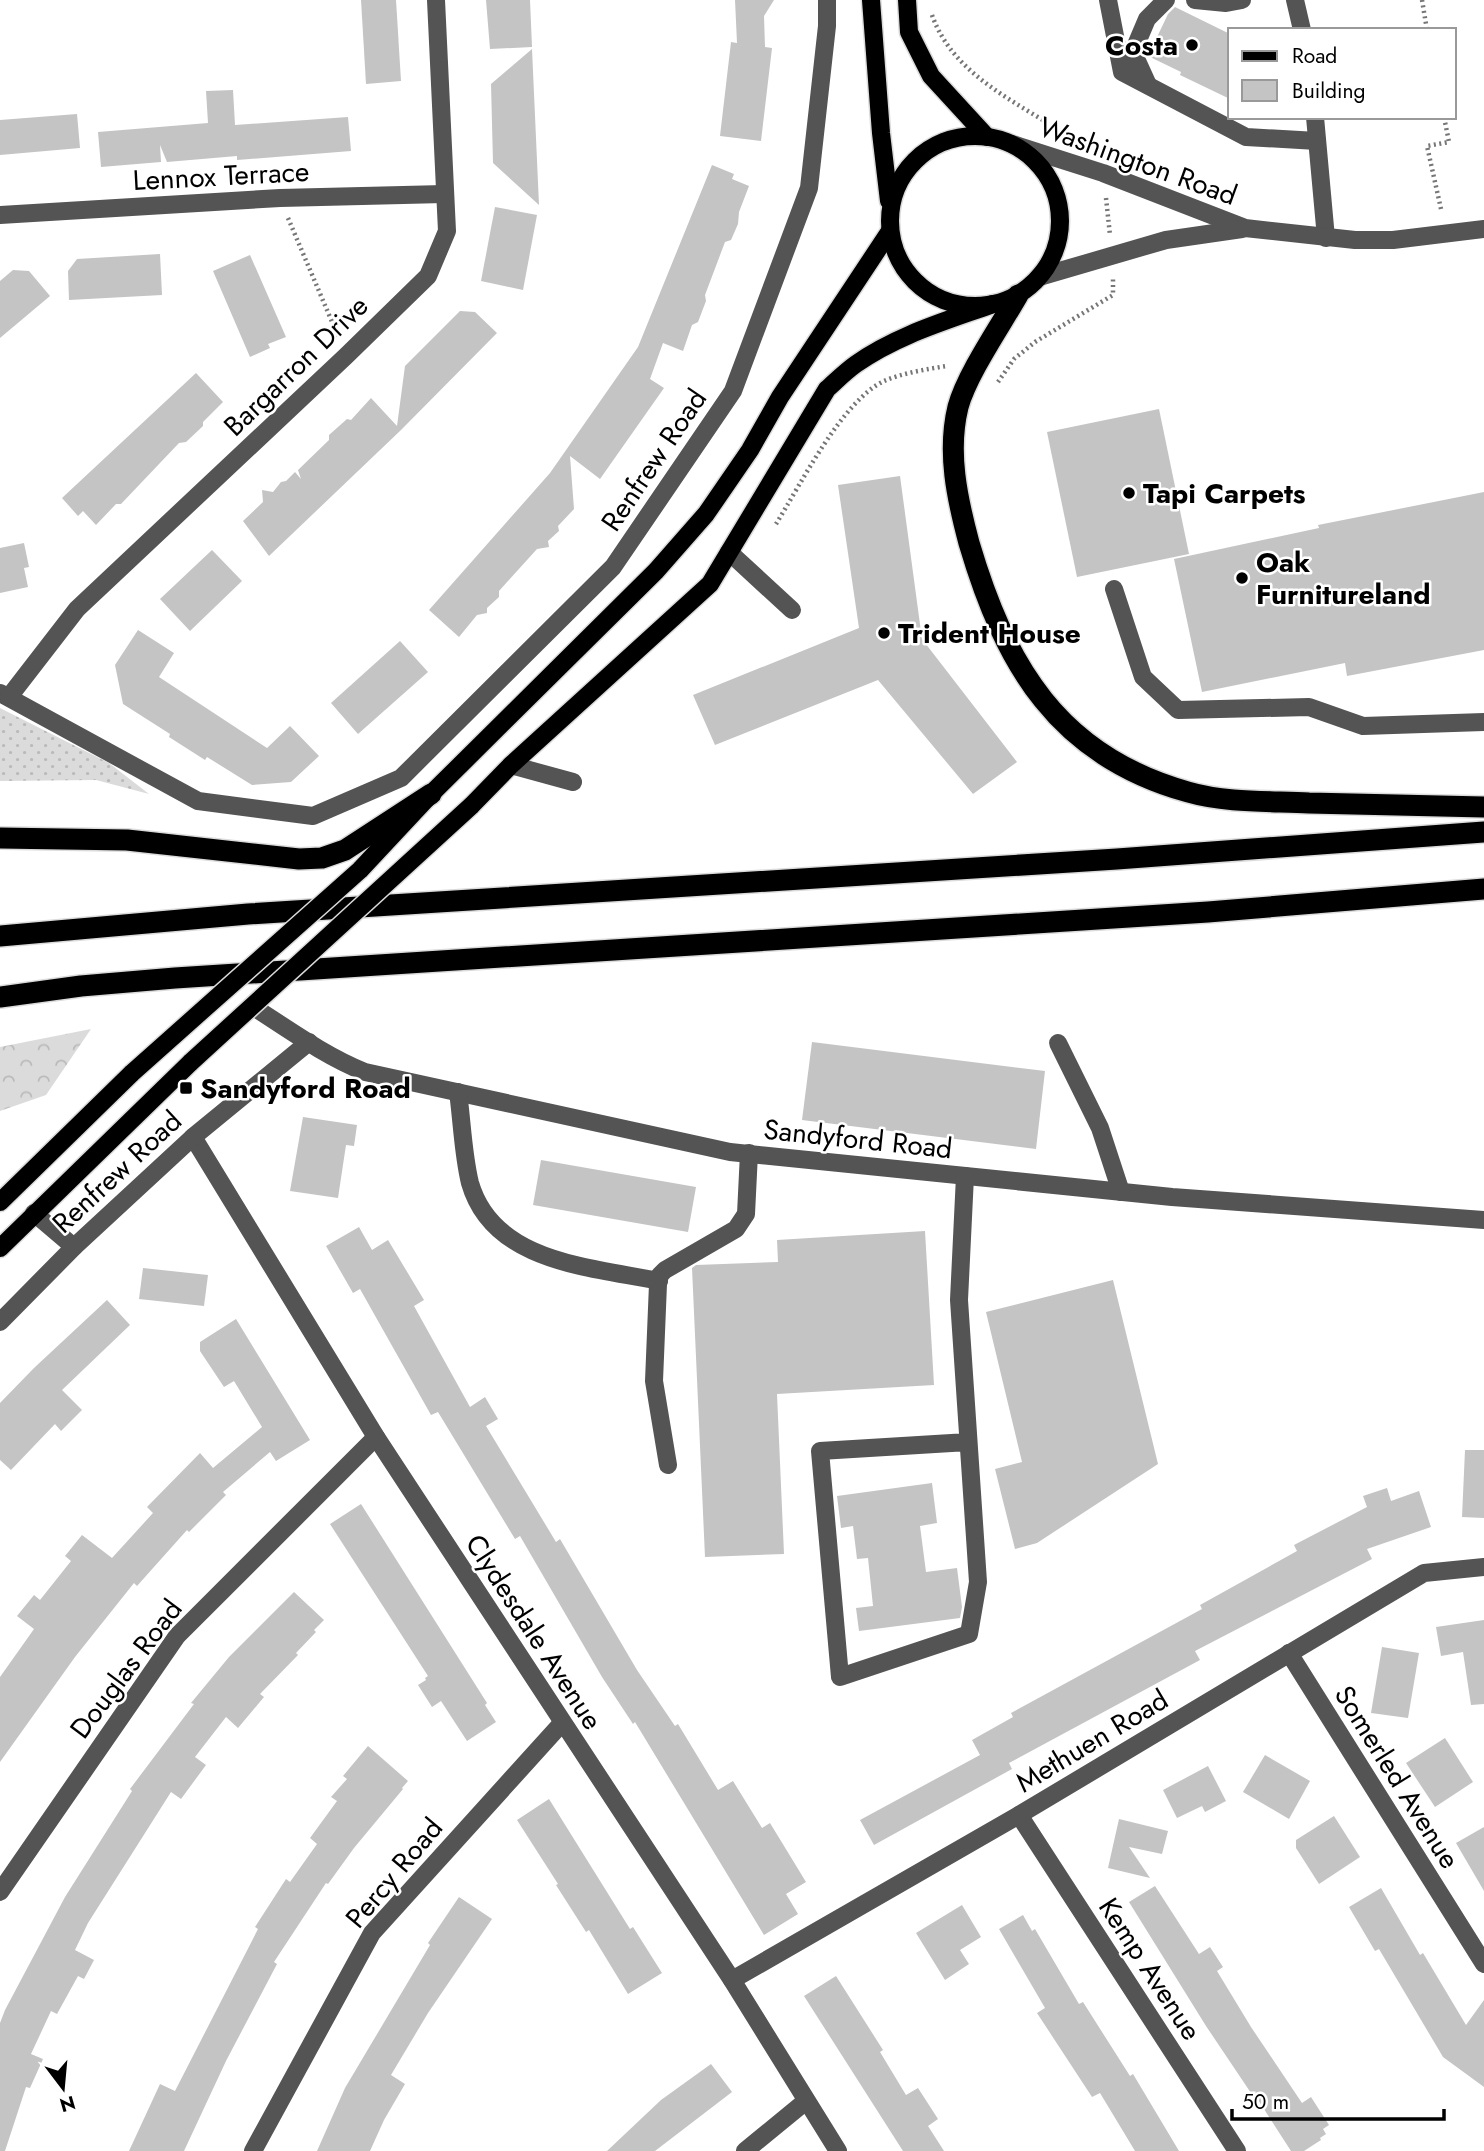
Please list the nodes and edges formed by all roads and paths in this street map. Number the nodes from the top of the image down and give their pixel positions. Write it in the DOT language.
graph roads {
  1 [pos="436,0"];
  2 [pos="827,0"];
  3 [pos="871,0"];
  4 [pos="907,0"];
  5 [pos="1108,0"];
  6 [pos="1166,0"];
  7 [pos="1195,0"];
  8 [pos="1242,0"];
  9 [pos="1296,0"];
  10 [pos="1422,0"];
  11 [pos="931,12"];
  12 [pos="1301,28"];
  13 [pos="1427,28"];
  14 [pos="1148,85"];
  15 [pos="1315,119"];
  16 [pos="1444,119"];
  17 [pos="987,137"];
  18 [pos="1317,141"];
  19 [pos="1081,142"];
  20 [pos="1012,144"];
  21 [pos="444,194"];
  22 [pos="280,198"];
  23 [pos="890,208"];
  24 [pos="1441,209"];
  25 [pos="0,215"];
  26 [pos="1245,228"];
  27 [pos="1484,229"];
  28 [pos="890,231"];
  29 [pos="1326,238"];
  30 [pos="1039,277"];
  31 [pos="1018,295"];
  32 [pos="993,304"];
  33 [pos="346,356"];
  34 [pos="729,552"];
  35 [pos="1114,589"];
  36 [pos="792,610"];
  37 [pos="5,695"];
  38 [pos="1484,722"];
  39 [pos="511,765"];
  40 [pos="573,782"];
  41 [pos="431,793"];
  42 [pos="1484,807"];
  43 [pos="1484,832"];
  44 [pos="0,838"];
  45 [pos="1484,889"];
  46 [pos="0,936"];
  47 [pos="81,986"];
  48 [pos="0,997"];
  49 [pos="0,1004"];
  50 [pos="252,1006"];
  51 [pos="309,1042"];
  52 [pos="1058,1043"];
  53 [pos="458,1092"];
  54 [pos="192,1137"];
  55 [pos="750,1153"];
  56 [pos="965,1176"];
  57 [pos="1121,1192"];
  58 [pos="0,1202"];
  59 [pos="34,1213"];
  60 [pos="1484,1220"];
  61 [pos="74,1247"];
  62 [pos="0,1248"];
  63 [pos="659,1281"];
  64 [pos="0,1322"];
  65 [pos="376,1437"];
  66 [pos="968,1442"];
  67 [pos="668,1465"];
  68 [pos="1484,1567"];
  69 [pos="1289,1653"];
  70 [pos="562,1723"];
  71 [pos="1019,1815"];
  72 [pos="0,1892"];
  73 [pos="1484,1964"];
  74 [pos="732,1980"];
  75 [pos="806,2101"];
  76 [pos="254,2151"];
  77 [pos="745,2151"];
  78 [pos="838,2151"];
  79 [pos="1237,2151"];
  1 -- 21 [label="street, Bargarron Drive"];
  2 -- 37 [label="street, Renfrew Road"];
  3 -- 23 [label="main road"];
  4 -- 17 [label="main road"];
  5 -- 14 [label="street"];
  6 -- 14 [label="street"];
  7 -- 8 [label="street"];
  9 -- 12 [label="street"];
  10 -- 13 [label="path"];
  11 -- 19 [label="path"];
  14 -- 18 [label="street"];
  15 -- 18 [label="street"];
  16 -- 24 [label="path"];
  17 -- 20 [label="main road"];
  17 -- 23 [label="main road"];
  18 -- 29 [label="street"];
  20 -- 26 [label="street, Washington Road"];
  20 -- 30 [label="main road"];
  21 -- 22 [label="street, Lennox Terrace"];
  21 -- 33 [label="street, Bargarron Drive"];
  22 -- 25 [label="street, Lennox Terrace"];
  22 -- 33 [label="path"];
  23 -- 28 [label="main road"];
  26 -- 29 [label="street, Washington Road"];
  26 -- 30 [label="street, Washington Road"];
  27 -- 29 [label="street, Washington Road"];
  28 -- 32 [label="main road"];
  28 -- 41 [label="main road"];
  30 -- 31 [label="main road"];
  31 -- 32 [label="main road"];
  31 -- 42 [label="highway"];
  32 -- 34 [label="main road"];
  33 -- 37 [label="street, Bargarron Drive"];
  34 -- 36 [label="street"];
  34 -- 39 [label="main road"];
  35 -- 38 [label="street"];
  39 -- 40 [label="street"];
  39 -- 50 [label="main road, bridge"];
  41 -- 44 [label="highway"];
  41 -- 58 [label="main road, bridge"];
  43 -- 46 [label="highway"];
  45 -- 47 [label="highway"];
  47 -- 48 [label="highway"];
  47 -- 49 [label="highway"];
  50 -- 51 [label="street, Sandyford Road"];
  50 -- 59 [label="main road, bridge"];
  51 -- 53 [label="street, Sandyford Road"];
  51 -- 54 [label="street, Renfrew Road"];
  52 -- 57 [label="street"];
  53 -- 55 [label="street, Sandyford Road"];
  53 -- 63 [label="street"];
  54 -- 61 [label="street, Renfrew Road"];
  54 -- 65 [label="street, Clydesdale Avenue"];
  55 -- 56 [label="street, Sandyford Road"];
  55 -- 63 [label="street"];
  56 -- 57 [label="street, Sandyford Road"];
  56 -- 66 [label="street"];
  57 -- 60 [label="street, Sandyford Road"];
  59 -- 61 [label="street"];
  59 -- 62 [label="main road"];
  61 -- 64 [label="street, Renfrew Road"];
  63 -- 67 [label="street"];
  65 -- 70 [label="street, Clydesdale Avenue"];
  65 -- 72 [label="street, Douglas Road"];
  66 -- 66 [label="street"];
  68 -- 69 [label="street, Methuen Road"];
  69 -- 71 [label="street, Methuen Road"];
  69 -- 73 [label="street, Somerled Avenue"];
  70 -- 74 [label="street, Clydesdale Avenue"];
  70 -- 76 [label="street, Percy Road"];
  71 -- 74 [label="street, Methuen Road"];
  71 -- 79 [label="street, Kemp Avenue"];
  74 -- 75 [label="street, Clydesdale Avenue"];
  75 -- 77 [label="street"];
  75 -- 78 [label="street, Clydesdale Avenue"];
}
